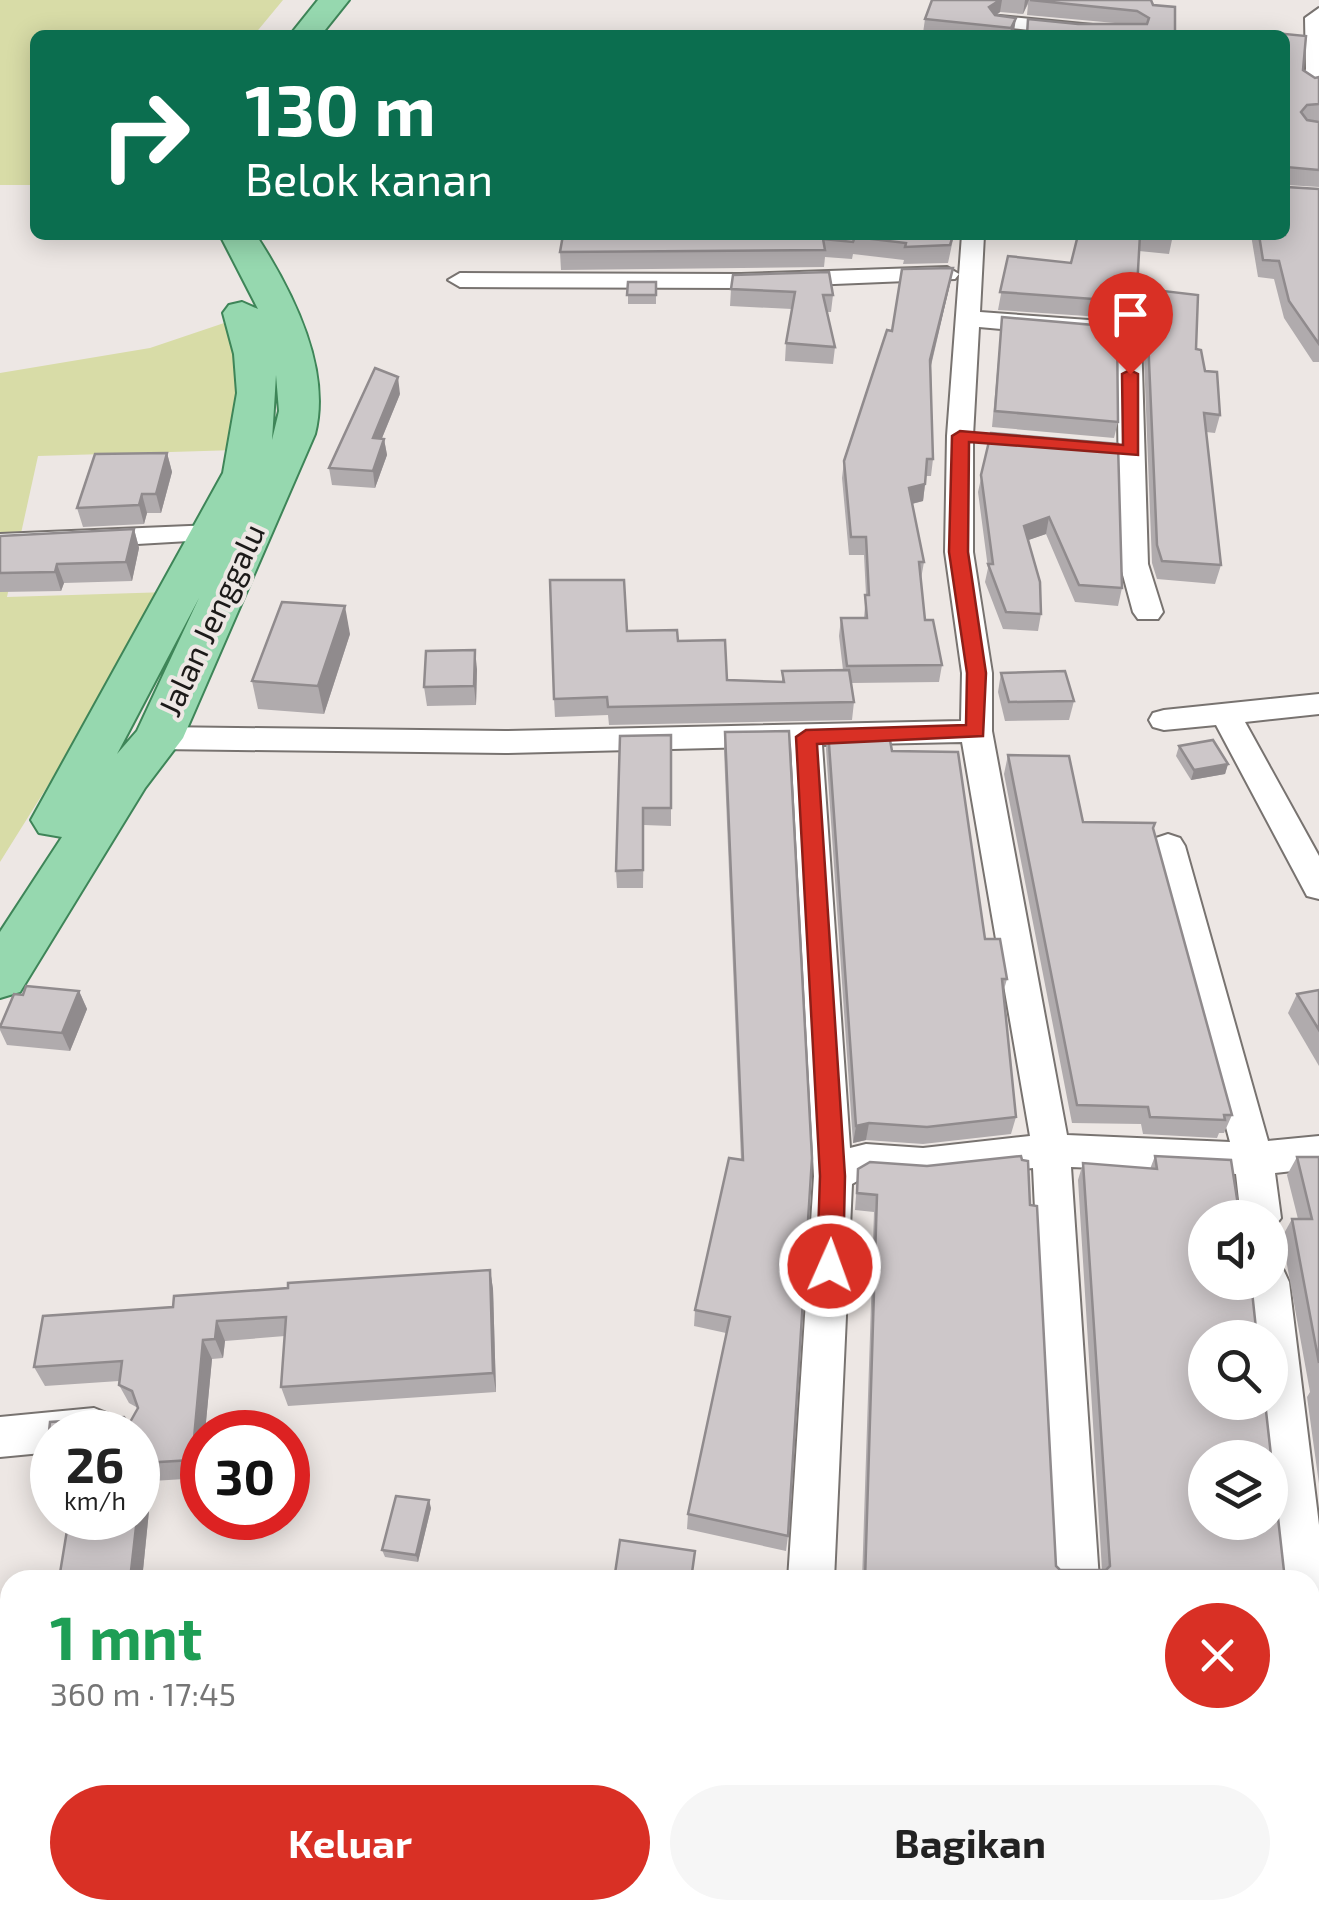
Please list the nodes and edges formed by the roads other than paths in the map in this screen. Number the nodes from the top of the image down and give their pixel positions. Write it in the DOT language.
graph roads {
  1 [pos="302,0"];
  2 [pos="334,0"];
  3 [pos="1008,0"];
  4 [pos="1319,14"];
  5 [pos="998,28"];
  6 [pos="280,30"];
  7 [pos="309,30"];
  8 [pos="1037,30"];
  9 [pos="1316,74"];
  10 [pos="214,240"];
  11 [pos="241,240"];
  12 [pos="972,240"];
  13 [pos="968,273"];
  14 [pos="460,280"];
  15 [pos="970,319"];
  16 [pos="213,533"];
  17 [pos="0,543"];
  18 [pos="1148,612"];
  19 [pos="1319,704"];
  20 [pos="1224,711"];
  21 [pos="977,719"];
  22 [pos="1164,720"];
  23 [pos="806,737"];
  24 [pos="158,738"];
  25 [pos="1168,846"];
  26 [pos="1319,887"];
  27 [pos="18,908"];
  28 [pos="0,977"];
  29 [pos="1051,1150"];
  30 [pos="1319,1152"];
  31 [pos="1254,1159"];
  32 [pos="833,1176"];
  33 [pos="1259,1200"];
  34 [pos="1270,1300"];
  35 [pos="30,1434"];
  36 [pos="0,1437"];
  37 [pos="811,1570"];
  38 [pos="1075,1570"];
  39 [pos="1302,1570"];
  1 -- 6 [label="main road"];
  2 -- 7 [label="main road"];
  3 -- 5 [label="street"];
  4 -- 9 [label="street"];
  5 -- 8 [label="street"];
  10 -- 16 [label="main road, Jalan Jenggalu"];
  11 -- 24 [label="main road, Jalan Jenggalu"];
  12 -- 13 [label="street"];
  13 -- 14 [label="street"];
  13 -- 15 [label="street"];
  15 -- 18 [label="street"];
  15 -- 21 [label="street"];
  16 -- 17 [label="street"];
  16 -- 27 [label="main road, Jalan Jenggalu"];
  19 -- 20 [label="street"];
  20 -- 22 [label="street"];
  20 -- 26 [label="street"];
  21 -- 23 [label="street"];
  21 -- 29 [label="street"];
  23 -- 24 [label="street"];
  23 -- 32 [label="street"];
  24 -- 27 [label="main road, Jalan Jenggalu"];
  25 -- 31 [label="street"];
  27 -- 28 [label="main road, Jalan Jenggalu"];
  29 -- 31 [label="street"];
  29 -- 32 [label="street"];
  29 -- 38 [label="street"];
  30 -- 31 [label="street"];
  31 -- 33 [label="street"];
  32 -- 37 [label="street"];
  34 -- 39 [label="street"];
  35 -- 36 [label="street"];
}
